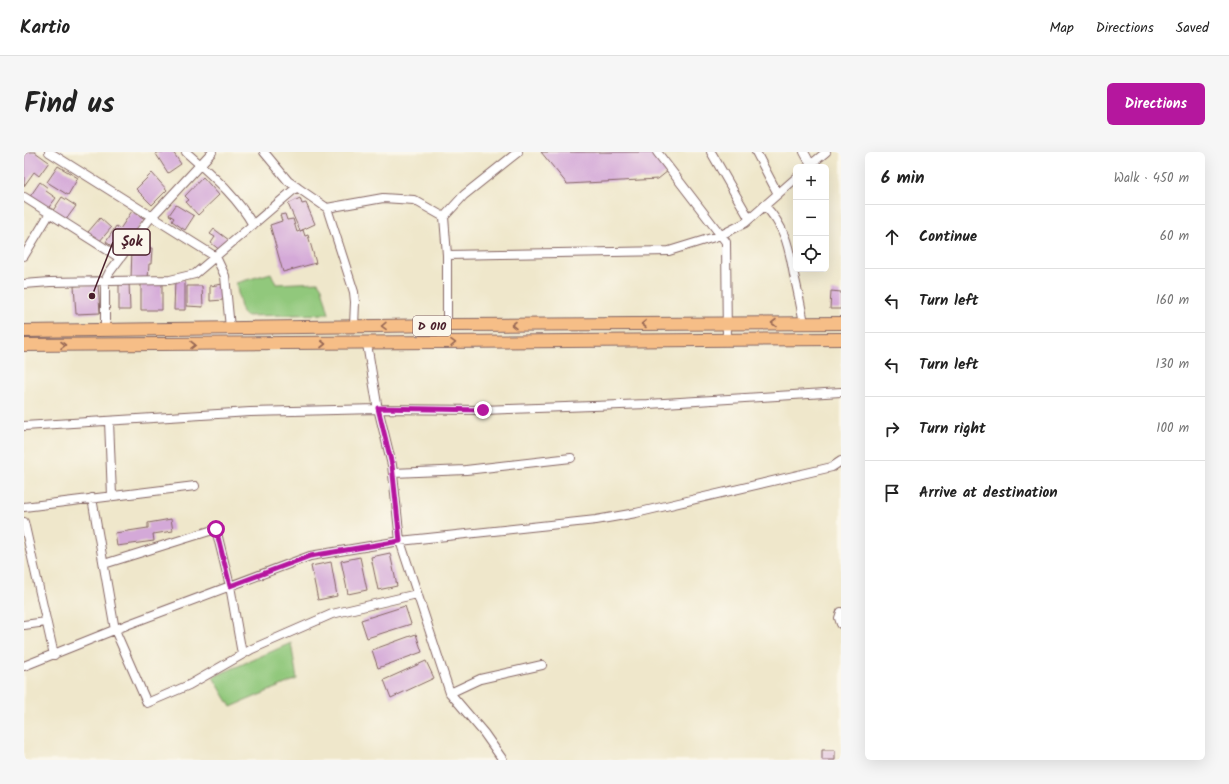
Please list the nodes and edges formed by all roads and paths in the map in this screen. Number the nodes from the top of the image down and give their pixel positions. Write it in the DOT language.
graph roads {
  1 [pos="50,152"];
  2 [pos="186,152"];
  3 [pos="212,152"];
  4 [pos="264,152"];
  5 [pos="518,152"];
  6 [pos="657,152"];
  7 [pos="711,152"];
  8 [pos="756,152"];
  9 [pos="804,152"];
  10 [pos="826,152"];
  11 [pos="809,164"];
  12 [pos="812,164"];
  13 [pos="200,165"];
  14 [pos="793,181"];
  15 [pos="297,187"];
  16 [pos="778,194"];
  17 [pos="24,197"];
  18 [pos="764,205"];
  19 [pos="327,208"];
  20 [pos="50,213"];
  21 [pos="152,217"];
  22 [pos="444,217"];
  23 [pos="749,218"];
  24 [pos="253,225"];
  25 [pos="721,235"];
  26 [pos="447,255"];
  27 [pos="24,256"];
  28 [pos="120,258"];
  29 [pos="216,258"];
  30 [pos="105,281"];
  31 [pos="24,284"];
  32 [pos="804,323"];
  33 [pos="841,323"];
  34 [pos="727,324"];
  35 [pos="447,325"];
  36 [pos="354,326"];
  37 [pos="230,328"];
  38 [pos="105,330"];
  39 [pos="24,331"];
  40 [pos="841,339"];
  41 [pos="727,340"];
  42 [pos="367,344"];
  43 [pos="24,345"];
  44 [pos="841,392"];
  45 [pos="378,408"];
  46 [pos="109,420"];
  47 [pos="24,426"];
  48 [pos="571,458"];
  49 [pos="841,461"];
  50 [pos="393,473"];
  51 [pos="195,486"];
  52 [pos="112,496"];
  53 [pos="92,498"];
  54 [pos="24,507"];
  55 [pos="24,522"];
  56 [pos="400,541"];
  57 [pos="28,556"];
  58 [pos="104,564"];
  59 [pos="230,586"];
  60 [pos="417,594"];
  61 [pos="841,612"];
  62 [pos="46,622"];
  63 [pos="841,624"];
  64 [pos="24,625"];
  65 [pos="115,630"];
  66 [pos="242,654"];
  67 [pos="54,655"];
  68 [pos="542,664"];
  69 [pos="24,666"];
  70 [pos="450,693"];
  71 [pos="503,760"];
  1 -- 21 [label="street"];
  2 -- 13 [label="street"];
  3 -- 13 [label="street"];
  4 -- 15 [label="street"];
  5 -- 22 [label="street"];
  6 -- 25 [label="street"];
  7 -- 23 [label="street"];
  8 -- 16 [label="street"];
  9 -- 11 [label="street"];
  10 -- 12 [label="street"];
  13 -- 21 [label="street"];
  13 -- 24 [label="street"];
  14 -- 16 [label="street"];
  15 -- 19 [label="street"];
  15 -- 24 [label="street"];
  16 -- 18 [label="street"];
  17 -- 20 [label="street"];
  18 -- 23 [label="street"];
  18 -- 32 [label="street"];
  19 -- 22 [label="street"];
  19 -- 36 [label="street"];
  20 -- 27 [label="street"];
  20 -- 28 [label="street"];
  21 -- 28 [label="street"];
  21 -- 29 [label="street"];
  22 -- 26 [label="street"];
  23 -- 25 [label="street"];
  24 -- 29 [label="street"];
  25 -- 26 [label="street"];
  25 -- 34 [label="street"];
  26 -- 35 [label="street"];
  28 -- 30 [label="street"];
  29 -- 30 [label="street"];
  29 -- 37 [label="street"];
  30 -- 31 [label="street"];
  30 -- 38 [label="street"];
  32 -- 33 [label="highway, D 010"];
  32 -- 34 [label="highway, D 010, one-way"];
  34 -- 35 [label="highway, D 010, one-way"];
  34 -- 41 [label="street"];
  35 -- 36 [label="highway, D 010, one-way"];
  36 -- 37 [label="highway, D 010"];
  37 -- 38 [label="highway, D 010"];
  38 -- 39 [label="highway, D 010"];
  40 -- 41 [label="highway, D 010"];
  42 -- 41 [label="highway, D 010, one-way"];
  43 -- 42 [label="highway, D 010, one-way"];
  42 -- 45 [label="street"];
  44 -- 45 [label="street"];
  45 -- 46 [label="street"];
  45 -- 50 [label="street"];
  46 -- 47 [label="street"];
  46 -- 52 [label="street"];
  48 -- 50 [label="street"];
  49 -- 56 [label="street"];
  50 -- 56 [label="street"];
  51 -- 52 [label="street"];
  52 -- 53 [label="street"];
  53 -- 54 [label="street"];
  53 -- 58 [label="street"];
  55 -- 57 [label="street"];
  56 -- 59 [label="street"];
  56 -- 60 [label="street"];
  57 -- 62 [label="street"];
  58 -- 59 [label="street"];
  58 -- 65 [label="street"];
  59 -- 65 [label="street"];
  59 -- 66 [label="street"];
  60 -- 66 [label="street"];
  60 -- 70 [label="street"];
  61 -- 63 [label="street"];
  62 -- 64 [label="street"];
  62 -- 67 [label="street"];
  65 -- 66 [label="street"];
  65 -- 67 [label="street"];
  67 -- 69 [label="street"];
  68 -- 70 [label="street"];
  70 -- 71 [label="street"];
}
